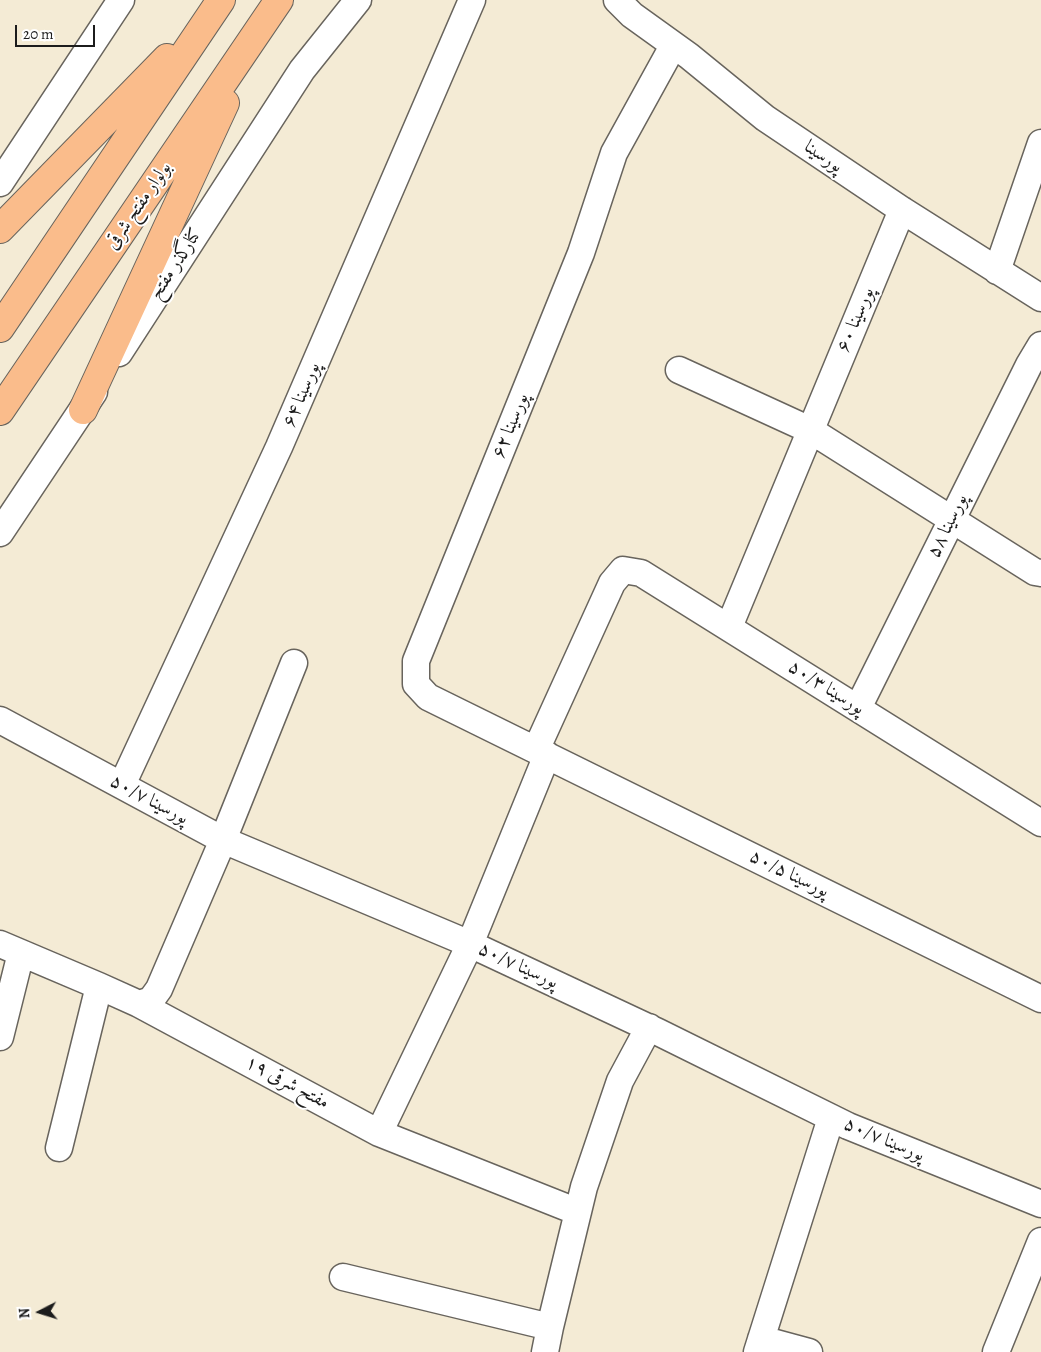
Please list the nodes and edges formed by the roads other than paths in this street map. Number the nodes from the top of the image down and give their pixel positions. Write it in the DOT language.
graph roads {
  1 [pos="121,0"];
  2 [pos="279,0"];
  3 [pos="358,0"];
  4 [pos="472,0"];
  5 [pos="617,0"];
  6 [pos="218,4"];
  7 [pos="260,28"];
  8 [pos="674,46"];
  9 [pos="1041,143"];
  10 [pos="0,184"];
  11 [pos="902,210"];
  12 [pos="0,228"];
  13 [pos="997,271"];
  14 [pos="1041,298"];
  15 [pos="0,328"];
  16 [pos="1037,362"];
  17 [pos="679,370"];
  18 [pos="83,410"];
  19 [pos="0,411"];
  20 [pos="810,430"];
  21 [pos="951,519"];
  22 [pos="0,533"];
  23 [pos="1041,573"];
  24 [pos="729,627"];
  25 [pos="294,663"];
  26 [pos="858,708"];
  27 [pos="0,720"];
  28 [pos="542,752"];
  29 [pos="122,786"];
  30 [pos="1041,823"];
  31 [pos="223,840"];
  32 [pos="470,944"];
  33 [pos="11,949"];
  34 [pos="99,986"];
  35 [pos="1041,999"];
  36 [pos="139,1004"];
  37 [pos="649,1028"];
  38 [pos="0,1037"];
  39 [pos="830,1118"];
  40 [pos="379,1133"];
  41 [pos="59,1148"];
  42 [pos="1041,1204"];
  43 [pos="578,1212"];
  44 [pos="1041,1241"];
  45 [pos="343,1277"];
  46 [pos="550,1327"];
  47 [pos="759,1346"];
  48 [pos="545,1352"];
  49 [pos="809,1352"];
  50 [pos="996,1352"];
  1 -- 10 [label="street"];
  2 -- 7 [label="main road, بولوار مفتح شرقی"];
  3 -- 18 [label="street, کنارگذر مفتح"];
  4 -- 29 [label="street, پورسینا ۶۴"];
  5 -- 8 [label="street, پورسینا"];
  6 -- 12 [label="main road"];
  6 -- 15 [label="main road"];
  7 -- 18 [label="main road"];
  7 -- 19 [label="main road, بولوار مفتح شرقی"];
  8 -- 11 [label="street, پورسینا"];
  8 -- 28 [label="street, پورسینا ۶۲"];
  9 -- 13 [label="street"];
  11 -- 13 [label="street, پورسینا"];
  11 -- 20 [label="street, پورسینا ۶۰"];
  13 -- 14 [label="street, پورسینا"];
  16 -- 21 [label="street, پورسینا ۵۸"];
  17 -- 20 [label="street"];
  18 -- 22 [label="street, کنارگذر مفتح"];
  20 -- 21 [label="street"];
  20 -- 24 [label="street, پورسینا ۶۰"];
  21 -- 23 [label="street"];
  21 -- 26 [label="street, پورسینا ۵۸"];
  24 -- 26 [label="street, پورسینا ۵۰/۳"];
  24 -- 28 [label="street, پورسینا ۵۰/۳"];
  25 -- 31 [label="street"];
  26 -- 30 [label="street, پورسینا ۵۰/۳"];
  27 -- 29 [label="street, پورسینا ۵۰/۷"];
  28 -- 32 [label="street"];
  28 -- 35 [label="street, پورسینا ۵۰/۵"];
  29 -- 31 [label="street, پورسینا ۵۰/۷"];
  31 -- 32 [label="street, پورسینا ۵۰/۷"];
  31 -- 36 [label="street"];
  32 -- 37 [label="street, پورسینا ۵۰/۷"];
  32 -- 40 [label="street"];
  33 -- 34 [label="street, مفتح شرقی ۱۹"];
  33 -- 38 [label="street"];
  34 -- 36 [label="street, مفتح شرقی ۱۹"];
  34 -- 41 [label="street"];
  36 -- 40 [label="street, مفتح شرقی ۱۹"];
  37 -- 39 [label="street, پورسینا ۵۰/۷"];
  37 -- 43 [label="street"];
  39 -- 42 [label="street, پورسینا ۵۰/۷"];
  39 -- 47 [label="street"];
  40 -- 43 [label="street, مفتح شرقی ۱۹"];
  43 -- 46 [label="street"];
  44 -- 50 [label="street"];
  45 -- 46 [label="street"];
  46 -- 48 [label="street"];
  47 -- 49 [label="street"];
}
